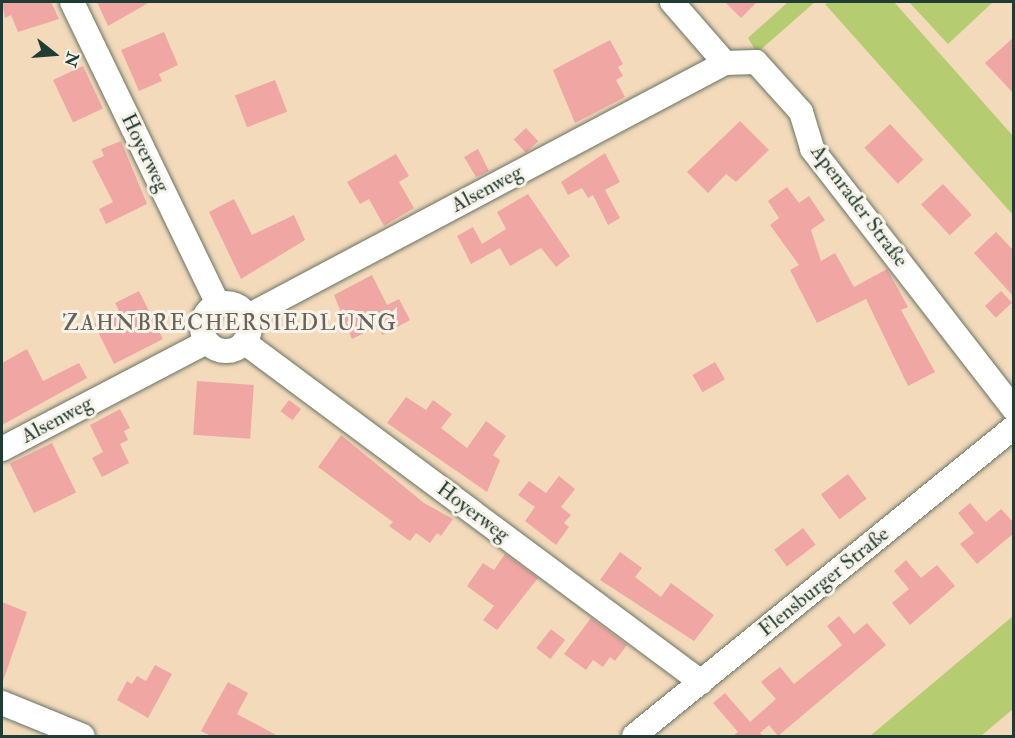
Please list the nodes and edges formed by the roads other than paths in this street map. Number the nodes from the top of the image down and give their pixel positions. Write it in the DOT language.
graph roads {
  1 [pos="72,2"];
  2 [pos="672,2"];
  3 [pos="725,63"];
  4 [pos="218,304"];
  5 [pos="248,316"];
  6 [pos="207,342"];
  7 [pos="244,342"];
  8 [pos="1014,409"];
  9 [pos="1014,427"];
  10 [pos="2,449"];
  11 [pos="701,682"];
  12 [pos="2,702"];
  13 [pos="83,736"];
  14 [pos="634,736"];
  1 -- 4 [label="street, Hoyerweg"];
  2 -- 3 [label="street"];
  3 -- 5 [label="street, Alsenweg"];
  3 -- 8 [label="street, Apenrader Straße"];
  4 -- 5 [label="street"];
  4 -- 6 [label="street"];
  5 -- 7 [label="street"];
  6 -- 7 [label="street"];
  6 -- 10 [label="street, Alsenweg"];
  7 -- 11 [label="street, Hoyerweg"];
  9 -- 11 [label="street, Flensburger Straße"];
  11 -- 14 [label="street, Flensburger Straße"];
  12 -- 13 [label="street"];
}
